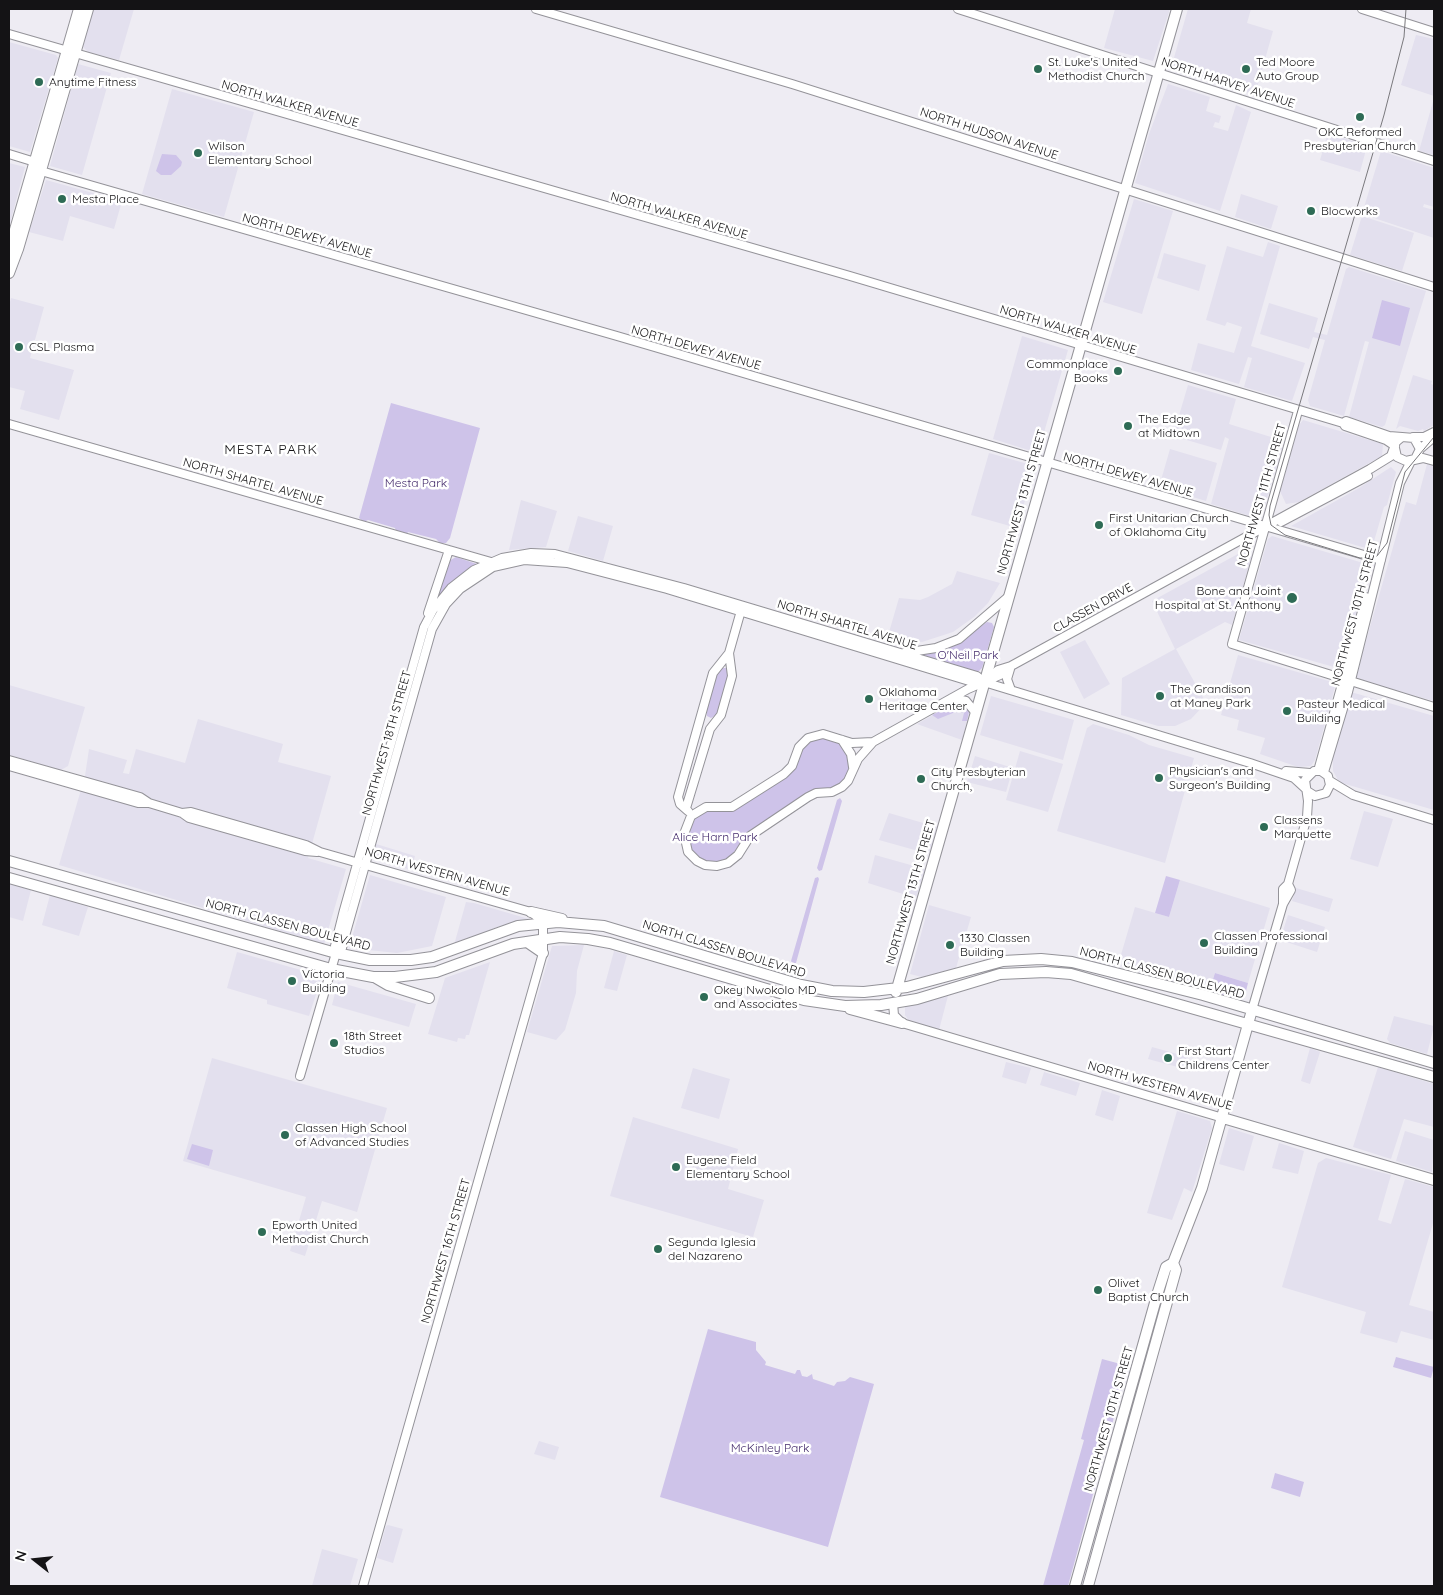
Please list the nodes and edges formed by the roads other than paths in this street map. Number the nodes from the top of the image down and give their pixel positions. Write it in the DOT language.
graph roads {
  1 [pos="78,9"];
  2 [pos="88,9"];
  3 [pos="536,9"];
  4 [pos="958,9"];
  5 [pos="1177,9"];
  6 [pos="1362,9"];
  7 [pos="1434,32"];
  8 [pos="9,34"];
  9 [pos="70,52"];
  10 [pos="1159,73"];
  11 [pos="9,154"];
  12 [pos="1434,160"];
  13 [pos="35,162"];
  14 [pos="41,171"];
  15 [pos="1125,189"];
  16 [pos="9,264"];
  17 [pos="9,274"];
  18 [pos="1434,287"];
  19 [pos="1080,345"];
  20 [pos="1298,411"];
  21 [pos="1343,423"];
  22 [pos="9,424"];
  23 [pos="1434,432"];
  24 [pos="1407,436"];
  25 [pos="1434,436"];
  26 [pos="1395,447"];
  27 [pos="1420,450"];
  28 [pos="1434,456"];
  29 [pos="1400,459"];
  30 [pos="1412,460"];
  31 [pos="1434,461"];
  32 [pos="1047,462"];
  33 [pos="1265,526"];
  34 [pos="449,550"];
  35 [pos="1379,559"];
  36 [pos="490,562"];
  37 [pos="500,565"];
  38 [pos="1008,597"];
  39 [pos="741,608"];
  40 [pos="424,627"];
  41 [pos="729,653"];
  42 [pos="993,653"];
  43 [pos="903,654"];
  44 [pos="893,658"];
  45 [pos="1011,666"];
  46 [pos="952,676"];
  47 [pos="1347,680"];
  48 [pos="982,683"];
  49 [pos="1011,690"];
  50 [pos="954,697"];
  51 [pos="1434,707"];
  52 [pos="976,713"];
  53 [pos="700,719"];
  54 [pos="714,723"];
  55 [pos="842,740"];
  56 [pos="873,742"];
  57 [pos="9,760"];
  58 [pos="1250,763"];
  59 [pos="9,766"];
  60 [pos="852,770"];
  61 [pos="1321,771"];
  62 [pos="1310,773"];
  63 [pos="1330,781"];
  64 [pos="1306,790"];
  65 [pos="1323,795"];
  66 [pos="1353,795"];
  67 [pos="150,803"];
  68 [pos="686,808"];
  69 [pos="691,816"];
  70 [pos="1307,817"];
  71 [pos="1434,820"];
  72 [pos="9,861"];
  73 [pos="361,863"];
  74 [pos="9,878"];
  75 [pos="347,900"];
  76 [pos="355,902"];
  77 [pos="531,912"];
  78 [pos="544,922"];
  79 [pos="575,923"];
  80 [pos="544,938"];
  81 [pos="527,942"];
  82 [pos="336,953"];
  83 [pos="543,954"];
  84 [pos="331,969"];
  85 [pos="373,976"];
  86 [pos="767,976"];
  87 [pos="763,988"];
  88 [pos="896,988"];
  89 [pos="429,998"];
  90 [pos="893,1003"];
  91 [pos="845,1006"];
  92 [pos="1252,1010"];
  93 [pos="902,1023"];
  94 [pos="1249,1025"];
  95 [pos="1434,1063"];
  96 [pos="300,1076"];
  97 [pos="1434,1077"];
  98 [pos="1223,1118"];
  99 [pos="1434,1180"];
  100 [pos="1173,1263"];
  101 [pos="363,1586"];
  102 [pos="1075,1586"];
  103 [pos="1088,1586"];
  1 -- 9 [label="main road"];
  2 -- 9 [label="main road"];
  3 -- 15 [label="street, NORTH HUDSON AVENUE"];
  4 -- 10 [label="street, NORTH HARVEY AVENUE"];
  5 -- 10 [label="main road, NORTHWEST 13TH STREET"];
  6 -- 7 [label="street"];
  8 -- 9 [label="street, NORTH WALKER AVENUE"];
  9 -- 13 [label="main road"];
  9 -- 14 [label="main road"];
  9 -- 19 [label="street, NORTH WALKER AVENUE"];
  10 -- 12 [label="street, NORTH HARVEY AVENUE"];
  10 -- 15 [label="main road, NORTHWEST 13TH STREET"];
  11 -- 13 [label="street"];
  13 -- 14 [label="street"];
  13 -- 16 [label="main road"];
  14 -- 17 [label="main road"];
  14 -- 32 [label="street, NORTH DEWEY AVENUE"];
  15 -- 18 [label="street, NORTH HUDSON AVENUE"];
  15 -- 19 [label="main road, NORTHWEST 13TH STREET"];
  19 -- 20 [label="street, NORTH WALKER AVENUE"];
  19 -- 32 [label="main road, NORTHWEST 13TH STREET"];
  20 -- 21 [label="street, NORTH WALKER AVENUE"];
  20 -- 33 [label="street, NORTHWEST 11TH STREET"];
  21 -- 24 [label="street, NORTH WALKER AVENUE"];
  21 -- 26 [label="street, NORTH WALKER AVENUE"];
  22 -- 34 [label="street, NORTH SHARTEL AVENUE"];
  23 -- 24 [label="street"];
  24 -- 26 [label="street"];
  24 -- 27 [label="street"];
  25 -- 27 [label="street"];
  26 -- 29 [label="street"];
  26 -- 33 [label="street, CLASSEN DRIVE"];
  27 -- 28 [label="street"];
  27 -- 30 [label="street"];
  29 -- 30 [label="street"];
  29 -- 33 [label="street, CLASSEN DRIVE"];
  29 -- 35 [label="street, NORTHWEST 10TH STREET"];
  30 -- 31 [label="street"];
  30 -- 35 [label="street, NORTHWEST 10TH STREET"];
  32 -- 33 [label="street, NORTH DEWEY AVENUE"];
  32 -- 38 [label="main road, NORTHWEST 13TH STREET"];
  33 -- 35 [label="street, NORTH DEWEY AVENUE"];
  33 -- 45 [label="street, CLASSEN DRIVE"];
  33 -- 47 [label="street, NORTHWEST 11TH STREET"];
  34 -- 36 [label="street, NORTH SHARTEL AVENUE"];
  34 -- 40 [label="street"];
  35 -- 47 [label="street, NORTHWEST 10TH STREET"];
  36 -- 37 [label="street, NORTH SHARTEL AVENUE"];
  36 -- 39 [label="street, NORTH SHARTEL AVENUE"];
  36 -- 40 [label="street, NORTHWEST 18TH STREET"];
  37 -- 39 [label="street, NORTH SHARTEL AVENUE"];
  37 -- 73 [label="street, NORTHWEST 18TH STREET"];
  38 -- 42 [label="main road, NORTHWEST 13TH STREET"];
  38 -- 43 [label="street"];
  39 -- 41 [label="street"];
  39 -- 43 [label="street, NORTH SHARTEL AVENUE"];
  39 -- 44 [label="street, NORTH SHARTEL AVENUE"];
  40 -- 73 [label="street, NORTHWEST 18TH STREET"];
  41 -- 53 [label="street"];
  41 -- 54 [label="street"];
  42 -- 45 [label="street"];
  42 -- 48 [label="main road, NORTHWEST 13TH STREET"];
  43 -- 44 [label="street"];
  43 -- 48 [label="street, NORTH SHARTEL AVENUE"];
  44 -- 46 [label="street, NORTH SHARTEL AVENUE"];
  45 -- 48 [label="street, CLASSEN DRIVE"];
  45 -- 49 [label="street"];
  46 -- 48 [label="street, NORTH SHARTEL AVENUE"];
  46 -- 50 [label="street"];
  47 -- 51 [label="street"];
  47 -- 61 [label="street, NORTHWEST 10TH STREET"];
  48 -- 49 [label="street, NORTH SHARTEL AVENUE"];
  48 -- 50 [label="street, CLASSEN DRIVE"];
  48 -- 52 [label="main road, NORTHWEST 13TH STREET"];
  49 -- 58 [label="street, NORTH SHARTEL AVENUE"];
  50 -- 52 [label="street"];
  50 -- 56 [label="street, CLASSEN DRIVE"];
  52 -- 88 [label="main road, NORTHWEST 13TH STREET"];
  53 -- 54 [label="street"];
  53 -- 68 [label="street"];
  54 -- 68 [label="street"];
  55 -- 56 [label="street, CLASSEN DRIVE"];
  55 -- 60 [label="street"];
  55 -- 69 [label="street, CLASSEN DRIVE"];
  56 -- 60 [label="street, CLASSEN DRIVE"];
  57 -- 67 [label="street, NORTH WESTERN AVENUE"];
  58 -- 62 [label="street, NORTH SHARTEL AVENUE"];
  58 -- 64 [label="street, NORTH SHARTEL AVENUE"];
  59 -- 67 [label="street, NORTH WESTERN AVENUE"];
  60 -- 69 [label="street, CLASSEN DRIVE"];
  61 -- 62 [label="street"];
  61 -- 63 [label="street"];
  62 -- 64 [label="street"];
  63 -- 65 [label="street"];
  63 -- 66 [label="street"];
  64 -- 65 [label="street"];
  64 -- 70 [label="street, NORTHWEST 10TH STREET"];
  65 -- 66 [label="street"];
  65 -- 70 [label="street, NORTHWEST 10TH STREET"];
  66 -- 71 [label="street"];
  67 -- 73 [label="street, NORTH WESTERN AVENUE"];
  68 -- 69 [label="street"];
  70 -- 92 [label="street, NORTHWEST 10TH STREET"];
  72 -- 82 [label="main road, NORTH CLASSEN BOULEVARD"];
  73 -- 75 [label="street, NORTHWEST 18TH STREET"];
  73 -- 76 [label="street, NORTHWEST 18TH STREET"];
  73 -- 77 [label="street, NORTH WESTERN AVENUE"];
  74 -- 84 [label="main road, NORTH CLASSEN BOULEVARD"];
  75 -- 76 [label="street"];
  75 -- 82 [label="street, NORTHWEST 18TH STREET"];
  76 -- 82 [label="street, NORTHWEST 18TH STREET"];
  77 -- 78 [label="street, NORTH WESTERN AVENUE"];
  77 -- 79 [label="main road"];
  78 -- 79 [label="main road, NORTH CLASSEN BOULEVARD"];
  78 -- 80 [label="street, NORTHWEST 16TH STREET"];
  78 -- 82 [label="main road, NORTH CLASSEN BOULEVARD"];
  79 -- 86 [label="main road, NORTH CLASSEN BOULEVARD"];
  80 -- 81 [label="main road, NORTH CLASSEN BOULEVARD"];
  80 -- 83 [label="street, NORTHWEST 16TH STREET"];
  80 -- 87 [label="main road, NORTH CLASSEN BOULEVARD"];
  81 -- 83 [label="main road"];
  81 -- 85 [label="main road, NORTH CLASSEN BOULEVARD"];
  82 -- 84 [label="street, NORTHWEST 18TH STREET"];
  83 -- 101 [label="street, NORTHWEST 16TH STREET"];
  84 -- 85 [label="main road, NORTH CLASSEN BOULEVARD"];
  84 -- 96 [label="street, NORTHWEST 18TH STREET"];
  85 -- 89 [label="main road"];
  86 -- 87 [label="main road"];
  86 -- 88 [label="main road, NORTH CLASSEN BOULEVARD"];
  87 -- 91 [label="main road, NORTH CLASSEN BOULEVARD"];
  88 -- 90 [label="main road, NORTHWEST 13TH STREET"];
  88 -- 92 [label="main road, NORTH CLASSEN BOULEVARD"];
  90 -- 91 [label="main road, NORTH CLASSEN BOULEVARD"];
  90 -- 93 [label="street"];
  90 -- 94 [label="main road, NORTH CLASSEN BOULEVARD"];
  91 -- 93 [label="main road"];
  92 -- 94 [label="main road, NORTHWEST 10TH STREET"];
  92 -- 95 [label="main road, NORTH CLASSEN BOULEVARD"];
  93 -- 98 [label="street, NORTH WESTERN AVENUE"];
  94 -- 97 [label="main road, NORTH CLASSEN BOULEVARD"];
  94 -- 98 [label="main road, NORTHWEST 10TH STREET"];
  98 -- 99 [label="main road, NORTH WESTERN AVENUE"];
  98 -- 100 [label="main road, NORTHWEST 10TH STREET"];
  100 -- 102 [label="main road, NORTHWEST 10TH STREET"];
  100 -- 103 [label="main road, NORTHWEST 10TH STREET"];
}
